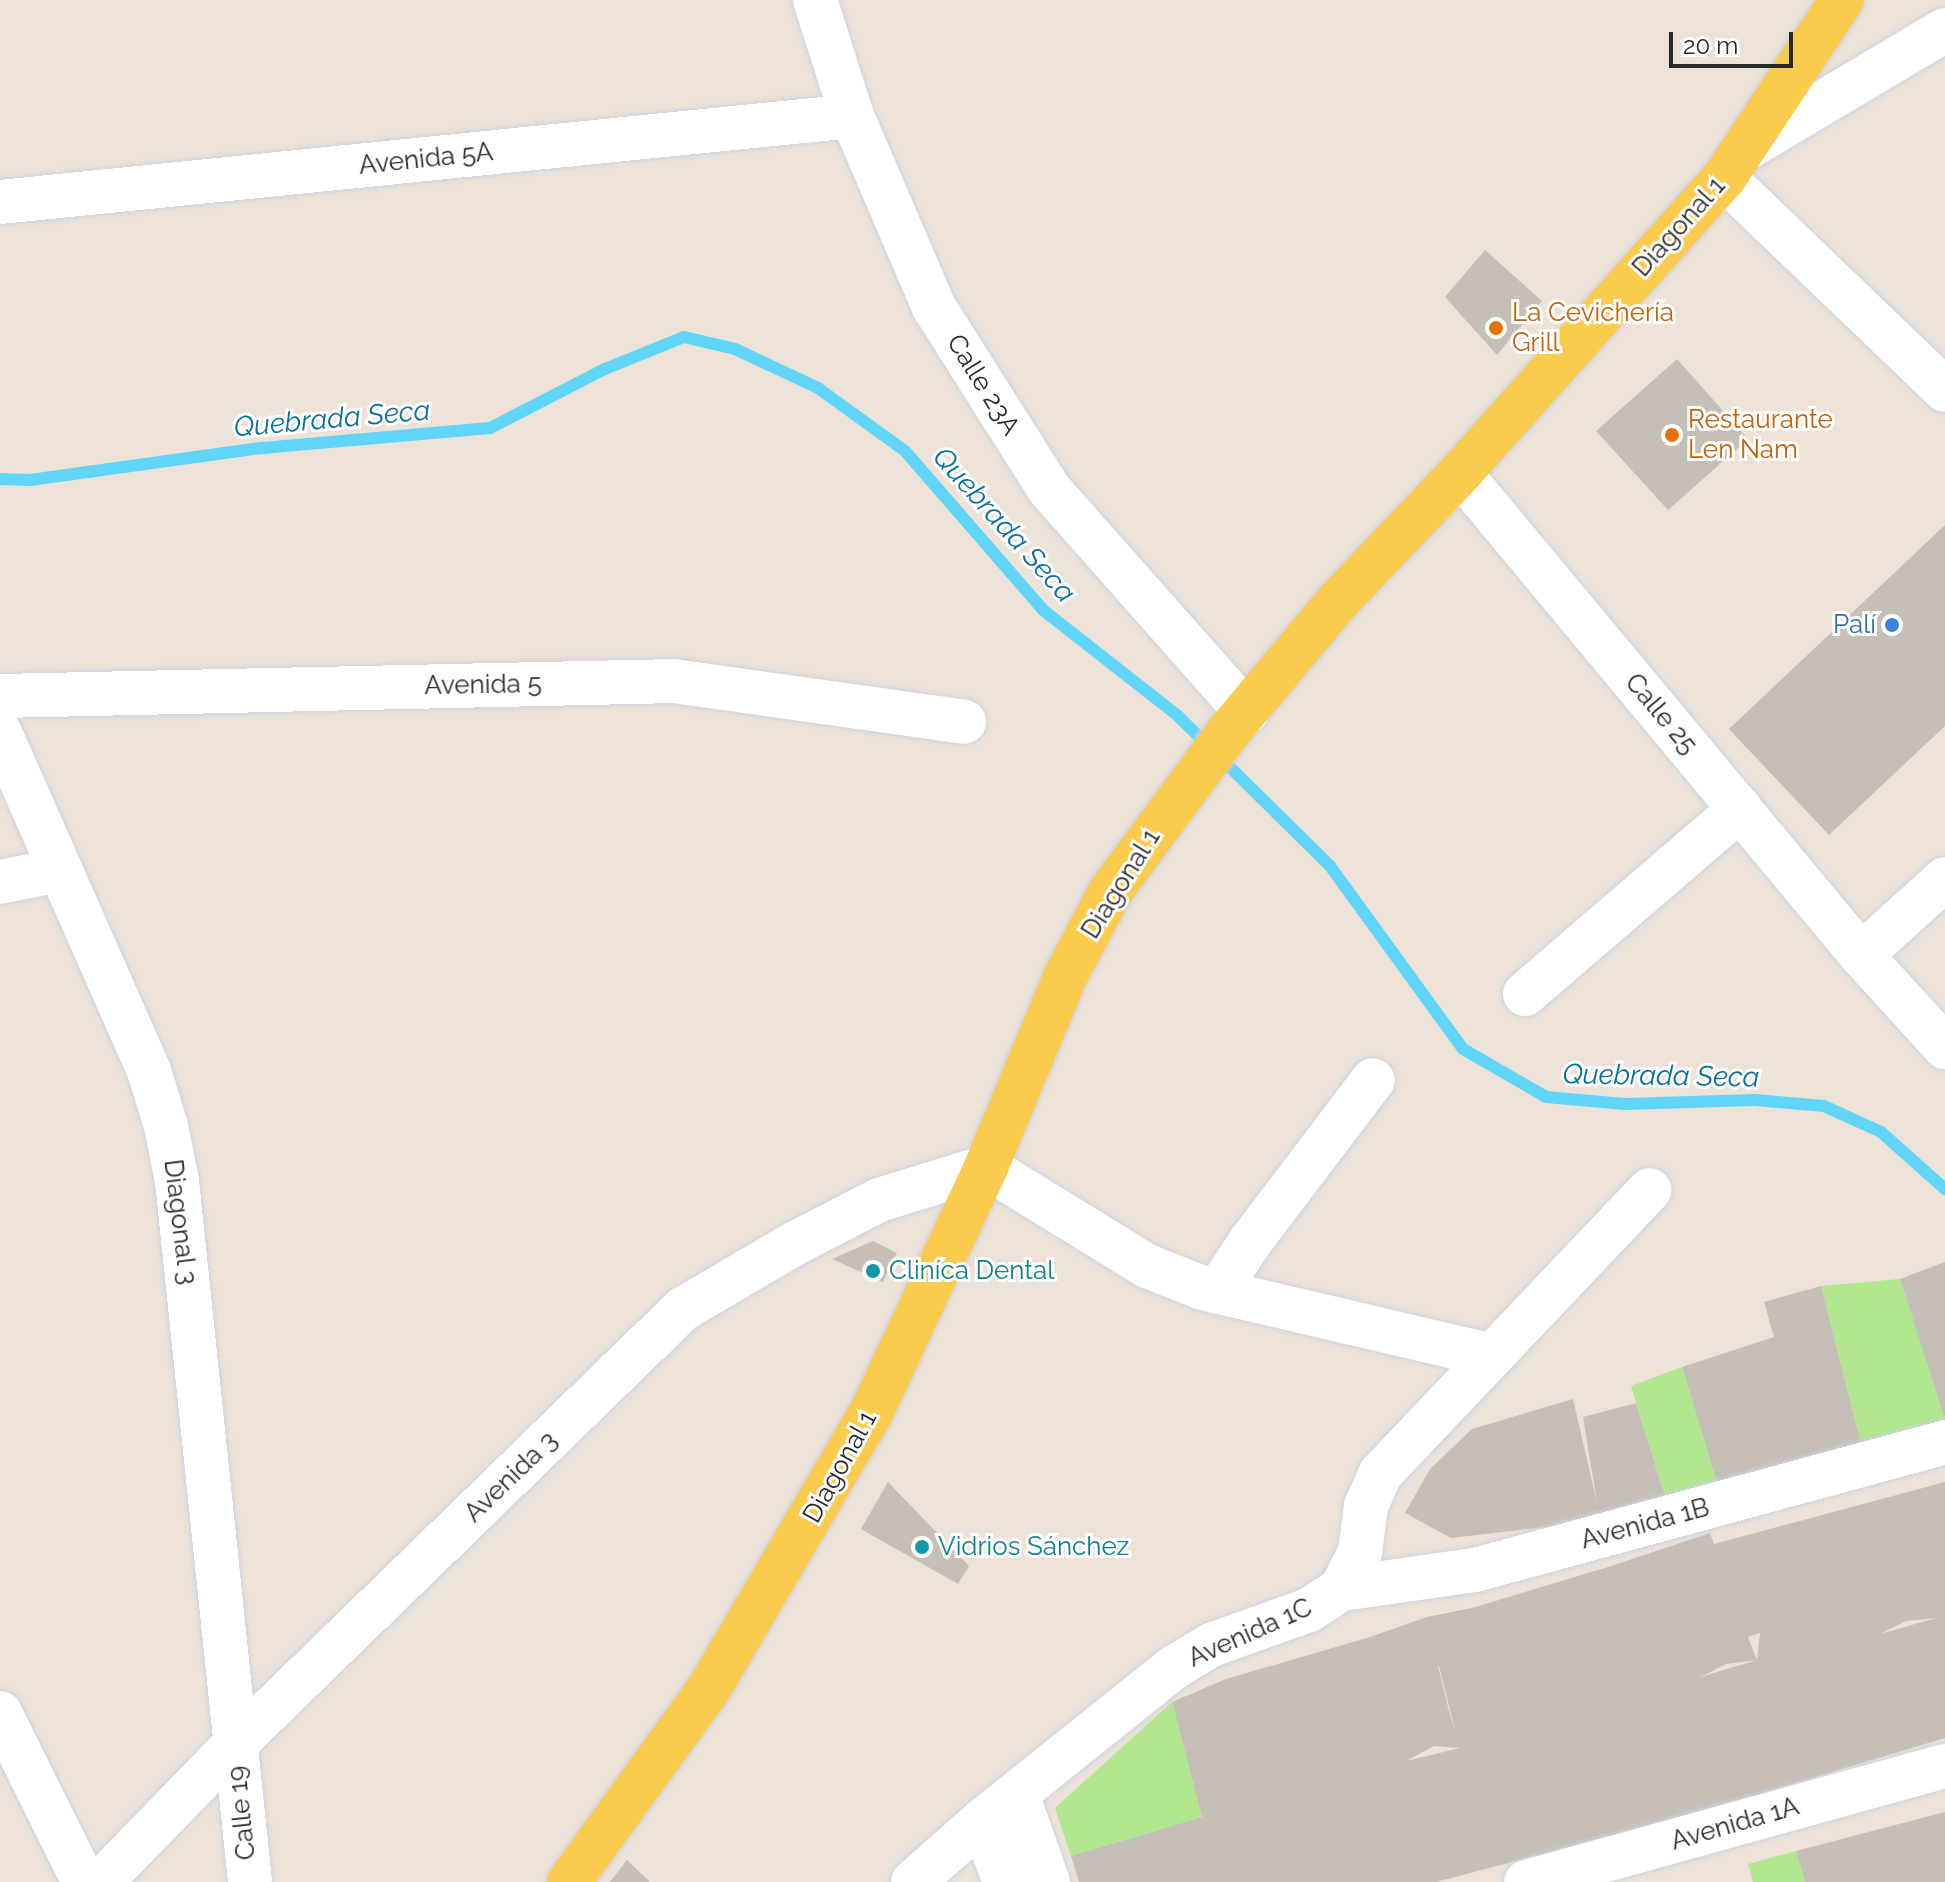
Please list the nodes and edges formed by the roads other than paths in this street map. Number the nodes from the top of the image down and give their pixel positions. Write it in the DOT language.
graph roads {
  1 [pos="815,0"];
  2 [pos="1842,0"];
  3 [pos="1945,30"];
  4 [pos="852,116"];
  5 [pos="1736,163"];
  6 [pos="0,202"];
  7 [pos="1945,390"];
  8 [pos="1460,473"];
  9 [pos="0,696"];
  10 [pos="1238,721"];
  11 [pos="964,722"];
  12 [pos="0,733"];
  13 [pos="1740,809"];
  14 [pos="60,870"];
  15 [pos="1945,879"];
  16 [pos="0,882"];
  17 [pos="1861,955"];
  18 [pos="1525,994"];
  19 [pos="1945,1047"];
  20 [pos="1373,1080"];
  21 [pos="986,1167"];
  22 [pos="1650,1190"];
  23 [pos="1217,1292"];
  24 [pos="1492,1356"];
  25 [pos="1945,1442"];
  26 [pos="1341,1589"];
  27 [pos="0,1713"];
  28 [pos="235,1744"];
  29 [pos="1945,1766"];
  30 [pos="1017,1794"];
  31 [pos="982,1821"];
  32 [pos="84,1882"];
  33 [pos="101,1882"];
  34 [pos="250,1882"];
  35 [pos="569,1882"];
  36 [pos="913,1882"];
  37 [pos="1005,1882"];
  38 [pos="1048,1882"];
  39 [pos="1526,1882"];
  1 -- 4 [label="street, Calle 23A"];
  2 -- 5 [label="main road, Diagonal 1"];
  3 -- 5 [label="street"];
  4 -- 6 [label="street, Avenida 5A"];
  4 -- 10 [label="street, Calle 23A"];
  5 -- 7 [label="street"];
  5 -- 8 [label="main road, Diagonal 1"];
  8 -- 10 [label="main road, Diagonal 1"];
  8 -- 13 [label="street, Calle 25"];
  9 -- 11 [label="street, Avenida 5"];
  10 -- 21 [label="main road, Diagonal 1"];
  12 -- 14 [label="street, Diagonal 3"];
  13 -- 17 [label="street, Calle 25"];
  13 -- 18 [label="street"];
  14 -- 16 [label="street"];
  14 -- 28 [label="street, Diagonal 3"];
  15 -- 17 [label="street"];
  17 -- 19 [label="street, Calle 25"];
  20 -- 23 [label="street"];
  21 -- 23 [label="street"];
  21 -- 28 [label="street, Avenida 3"];
  21 -- 35 [label="main road, Diagonal 1"];
  22 -- 24 [label="street, Avenida 1C"];
  23 -- 24 [label="street"];
  24 -- 26 [label="street, Avenida 1C"];
  25 -- 26 [label="street, Avenida 1B"];
  26 -- 30 [label="street, Avenida 1C"];
  27 -- 32 [label="street"];
  28 -- 33 [label="street, Avenida 3"];
  28 -- 34 [label="street, Calle 19"];
  29 -- 39 [label="street, Avenida 1A"];
  30 -- 31 [label="street, Avenida 1C"];
  30 -- 38 [label="street"];
  31 -- 36 [label="street"];
  31 -- 37 [label="street"];
}
